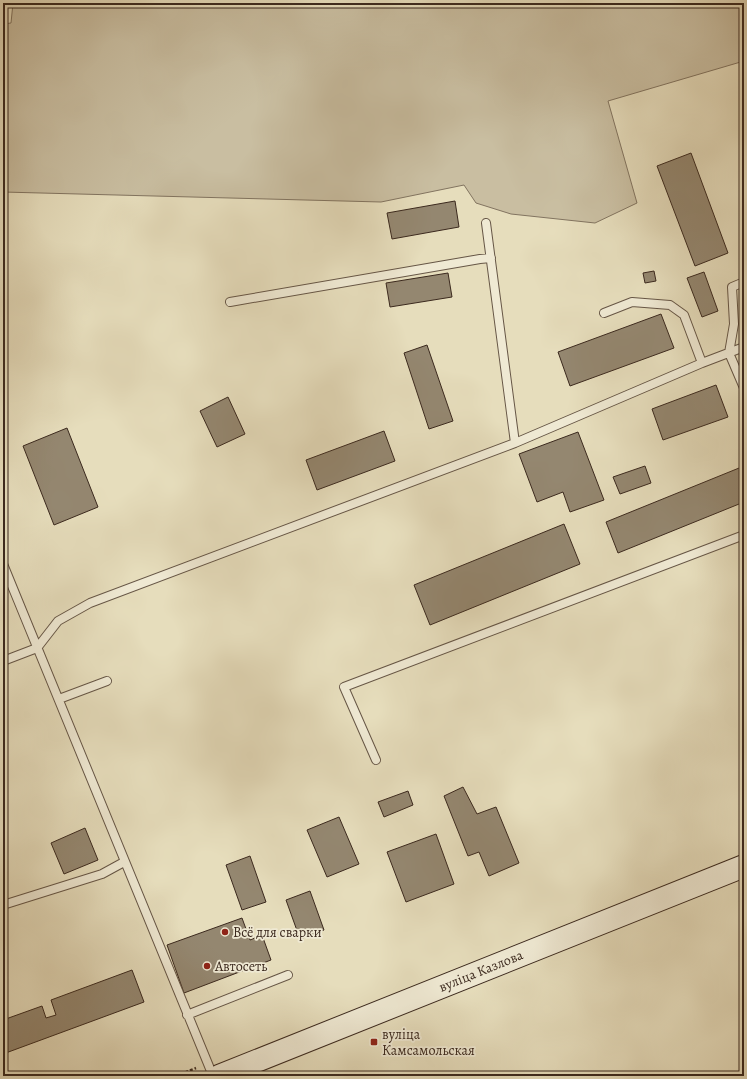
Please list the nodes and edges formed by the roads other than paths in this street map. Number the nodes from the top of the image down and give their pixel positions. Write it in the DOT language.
graph roads {
  1 [pos="486,223"];
  2 [pos="491,258"];
  3 [pos="744,282"];
  4 [pos="230,302"];
  5 [pos="604,313"];
  6 [pos="744,347"];
  7 [pos="729,353"];
  8 [pos="702,363"];
  9 [pos="740,369"];
  10 [pos="744,388"];
  11 [pos="515,443"];
  12 [pos="744,535"];
  13 [pos="3,564"];
  14 [pos="37,648"];
  15 [pos="3,660"];
  16 [pos="108,680"];
  17 [pos="59,699"];
  18 [pos="376,760"];
  19 [pos="124,862"];
  20 [pos="744,866"];
  21 [pos="3,906"];
  22 [pos="288,975"];
  23 [pos="187,1015"];
  24 [pos="213,1076"];
  25 [pos="218,1076"];
  1 -- 2 [label="lane"];
  2 -- 4 [label="lane"];
  2 -- 11 [label="lane"];
  3 -- 7 [label="lane"];
  5 -- 8 [label="lane"];
  6 -- 7 [label="lane"];
  7 -- 8 [label="lane"];
  7 -- 9 [label="lane"];
  8 -- 11 [label="lane"];
  9 -- 10 [label="lane"];
  11 -- 14 [label="lane"];
  12 -- 18 [label="lane"];
  13 -- 14 [label="lane"];
  14 -- 15 [label="lane"];
  14 -- 17 [label="lane"];
  16 -- 17 [label="lane"];
  17 -- 19 [label="lane"];
  19 -- 21 [label="lane"];
  19 -- 23 [label="lane"];
  20 -- 25 [label="main road, вуліца Казлова"];
  22 -- 23 [label="lane"];
  23 -- 24 [label="lane"];
}
